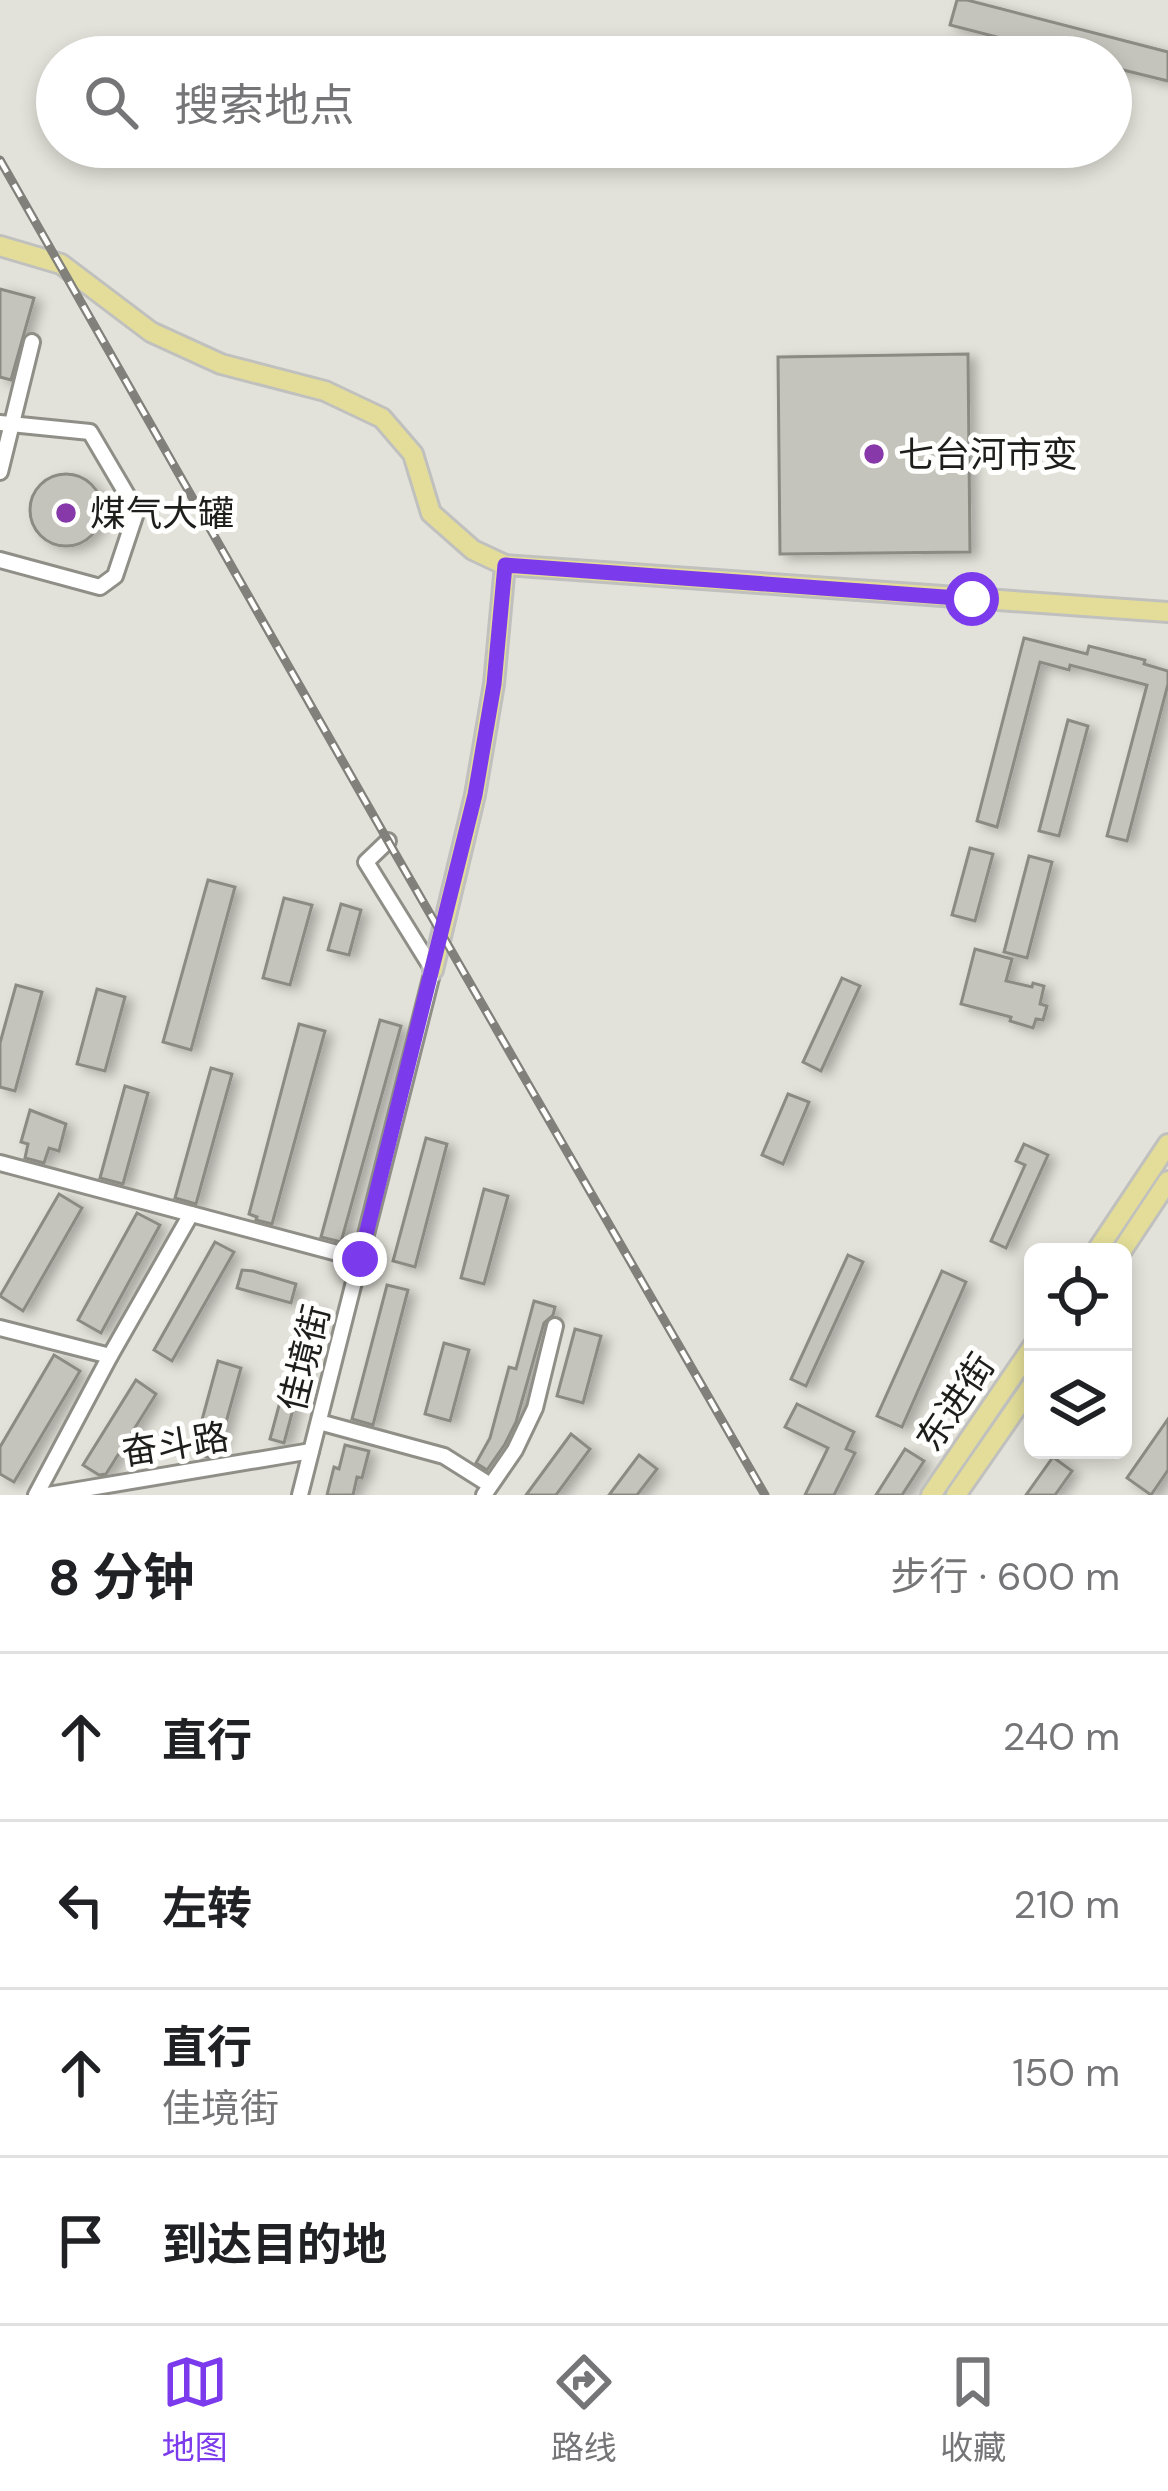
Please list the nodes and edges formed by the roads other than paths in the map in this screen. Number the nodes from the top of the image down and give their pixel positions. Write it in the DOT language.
graph roads {
  1 [pos="0,246"];
  2 [pos="32,342"];
  3 [pos="6,424"];
  4 [pos="0,472"];
  5 [pos="0,560"];
  6 [pos="505,565"];
  7 [pos="1168,612"];
  8 [pos="388,841"];
  9 [pos="433,970"];
  10 [pos="1168,1144"];
  11 [pos="0,1163"];
  12 [pos="1168,1181"];
  13 [pos="190,1214"];
  14 [pos="1102,1243"];
  15 [pos="1127,1243"];
  16 [pos="360,1259"];
  17 [pos="555,1326"];
  18 [pos="0,1328"];
  19 [pos="1030,1351"];
  20 [pos="110,1356"];
  21 [pos="1024,1397"];
  22 [pos="319,1422"];
  23 [pos="311,1451"];
  24 [pos="487,1490"];
  25 [pos="36,1495"];
  26 [pos="48,1495"];
  27 [pos="300,1495"];
  28 [pos="931,1495"];
  29 [pos="956,1495"];
  1 -- 6 [label="main road"];
  2 -- 3 [label="street"];
  3 -- 4 [label="street"];
  3 -- 5 [label="street"];
  6 -- 7 [label="main road"];
  6 -- 9 [label="main road"];
  8 -- 9 [label="street"];
  9 -- 16 [label="street, 佳境街"];
  10 -- 14 [label="main road"];
  11 -- 13 [label="street"];
  12 -- 15 [label="main road"];
  13 -- 16 [label="street"];
  13 -- 20 [label="street"];
  16 -- 22 [label="street, 佳境街"];
  17 -- 24 [label="street"];
  18 -- 20 [label="street"];
  19 -- 28 [label="main road, 东进街"];
  20 -- 25 [label="street"];
  21 -- 29 [label="main road, 东进街"];
  22 -- 23 [label="street, 佳境街"];
  22 -- 24 [label="street"];
  23 -- 26 [label="street, 奋斗路"];
  23 -- 27 [label="street, 佳境街"];
}
